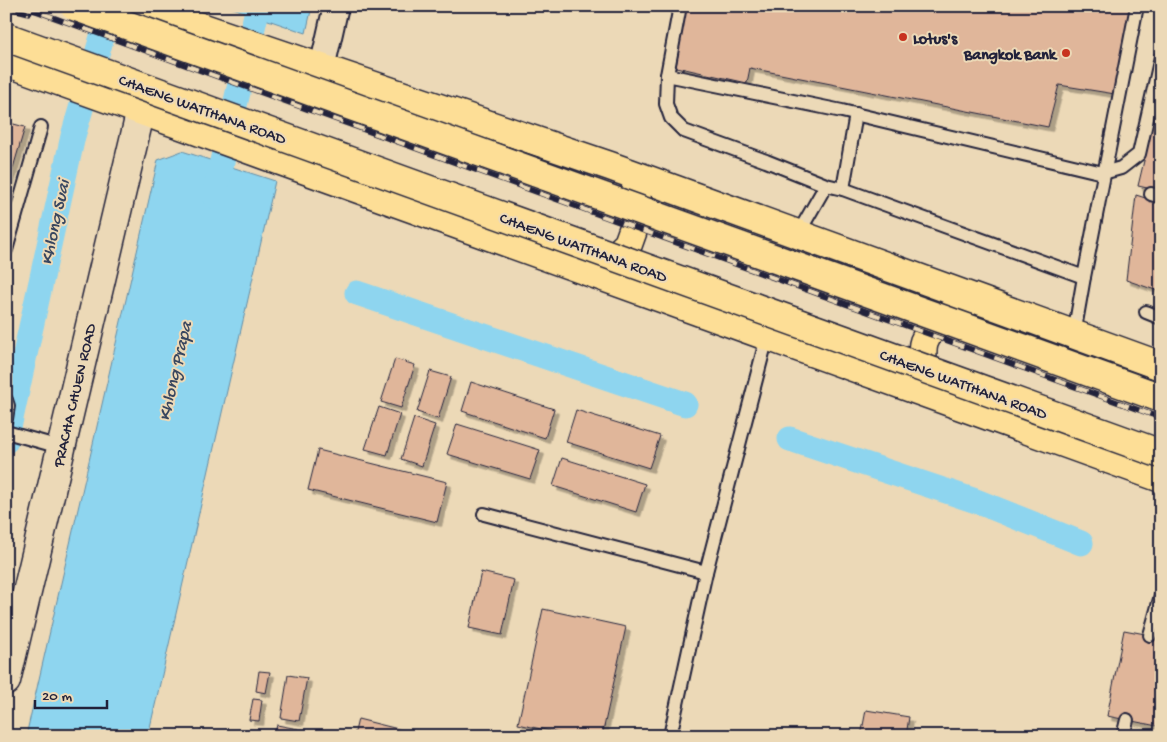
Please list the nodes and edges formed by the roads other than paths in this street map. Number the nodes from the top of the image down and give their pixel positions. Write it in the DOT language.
graph roads {
  1 [pos="74,6"];
  2 [pos="139,6"];
  3 [pos="336,6"];
  4 [pos="680,6"];
  5 [pos="1137,6"];
  6 [pos="6,37"];
  7 [pos="1161,57"];
  8 [pos="6,62"];
  9 [pos="322,68"];
  10 [pos="667,75"];
  11 [pos="141,110"];
  12 [pos="856,114"];
  13 [pos="41,127"];
  14 [pos="610,166"];
  15 [pos="1103,173"];
  16 [pos="826,185"];
  17 [pos="843,189"];
  18 [pos="798,234"];
  19 [pos="6,250"];
  20 [pos="566,263"];
  21 [pos="1084,277"];
  22 [pos="1012,311"];
  23 [pos="1146,312"];
  24 [pos="1161,318"];
  25 [pos="1074,334"];
  26 [pos="767,337"];
  27 [pos="1161,366"];
  28 [pos="1161,398"];
  29 [pos="6,400"];
  30 [pos="959,407"];
  31 [pos="6,419"];
  32 [pos="6,432"];
  33 [pos="49,444"];
  34 [pos="1161,454"];
  35 [pos="1161,478"];
  36 [pos="484,514"];
  37 [pos="706,572"];
  38 [pos="1161,595"];
  39 [pos="1150,635"];
  40 [pos="6,680"];
  41 [pos="1128,720"];
  42 [pos="670,736"];
  43 [pos="1123,736"];
  1 -- 28 [label="main road, bridge"];
  2 -- 9 [label="main road"];
  3 -- 9 [label="street"];
  4 -- 10 [label="lane"];
  5 -- 15 [label="lane"];
  6 -- 34 [label="main road, CHAENG WATTHANA ROAD, bridge"];
  7 -- 15 [label="lane"];
  8 -- 11 [label="main road, CHAENG WATTHANA ROAD"];
  9 -- 14 [label="main road"];
  10 -- 12 [label="lane"];
  10 -- 16 [label="lane"];
  11 -- 20 [label="main road, CHAENG WATTHANA ROAD"];
  11 -- 33 [label="main road, PRACHA CHUEN ROAD"];
  12 -- 15 [label="lane"];
  12 -- 17 [label="lane"];
  13 -- 19 [label="lane"];
  14 -- 18 [label="main road"];
  14 -- 20 [label="main road"];
  15 -- 21 [label="lane"];
  16 -- 17 [label="lane"];
  16 -- 18 [label="lane"];
  17 -- 21 [label="lane"];
  18 -- 22 [label="main road"];
  20 -- 26 [label="main road, CHAENG WATTHANA ROAD"];
  21 -- 25 [label="lane"];
  22 -- 25 [label="main road"];
  22 -- 30 [label="main road"];
  23 -- 24 [label="lane"];
  25 -- 27 [label="main road"];
  26 -- 30 [label="main road, CHAENG WATTHANA ROAD"];
  26 -- 37 [label="lane"];
  29 -- 31 [label="lane"];
  30 -- 35 [label="main road, CHAENG WATTHANA ROAD"];
  32 -- 33 [label="lane"];
  33 -- 40 [label="main road, PRACHA CHUEN ROAD"];
  36 -- 37 [label="lane"];
  37 -- 42 [label="lane"];
  38 -- 39 [label="lane"];
  41 -- 43 [label="lane"];
}
